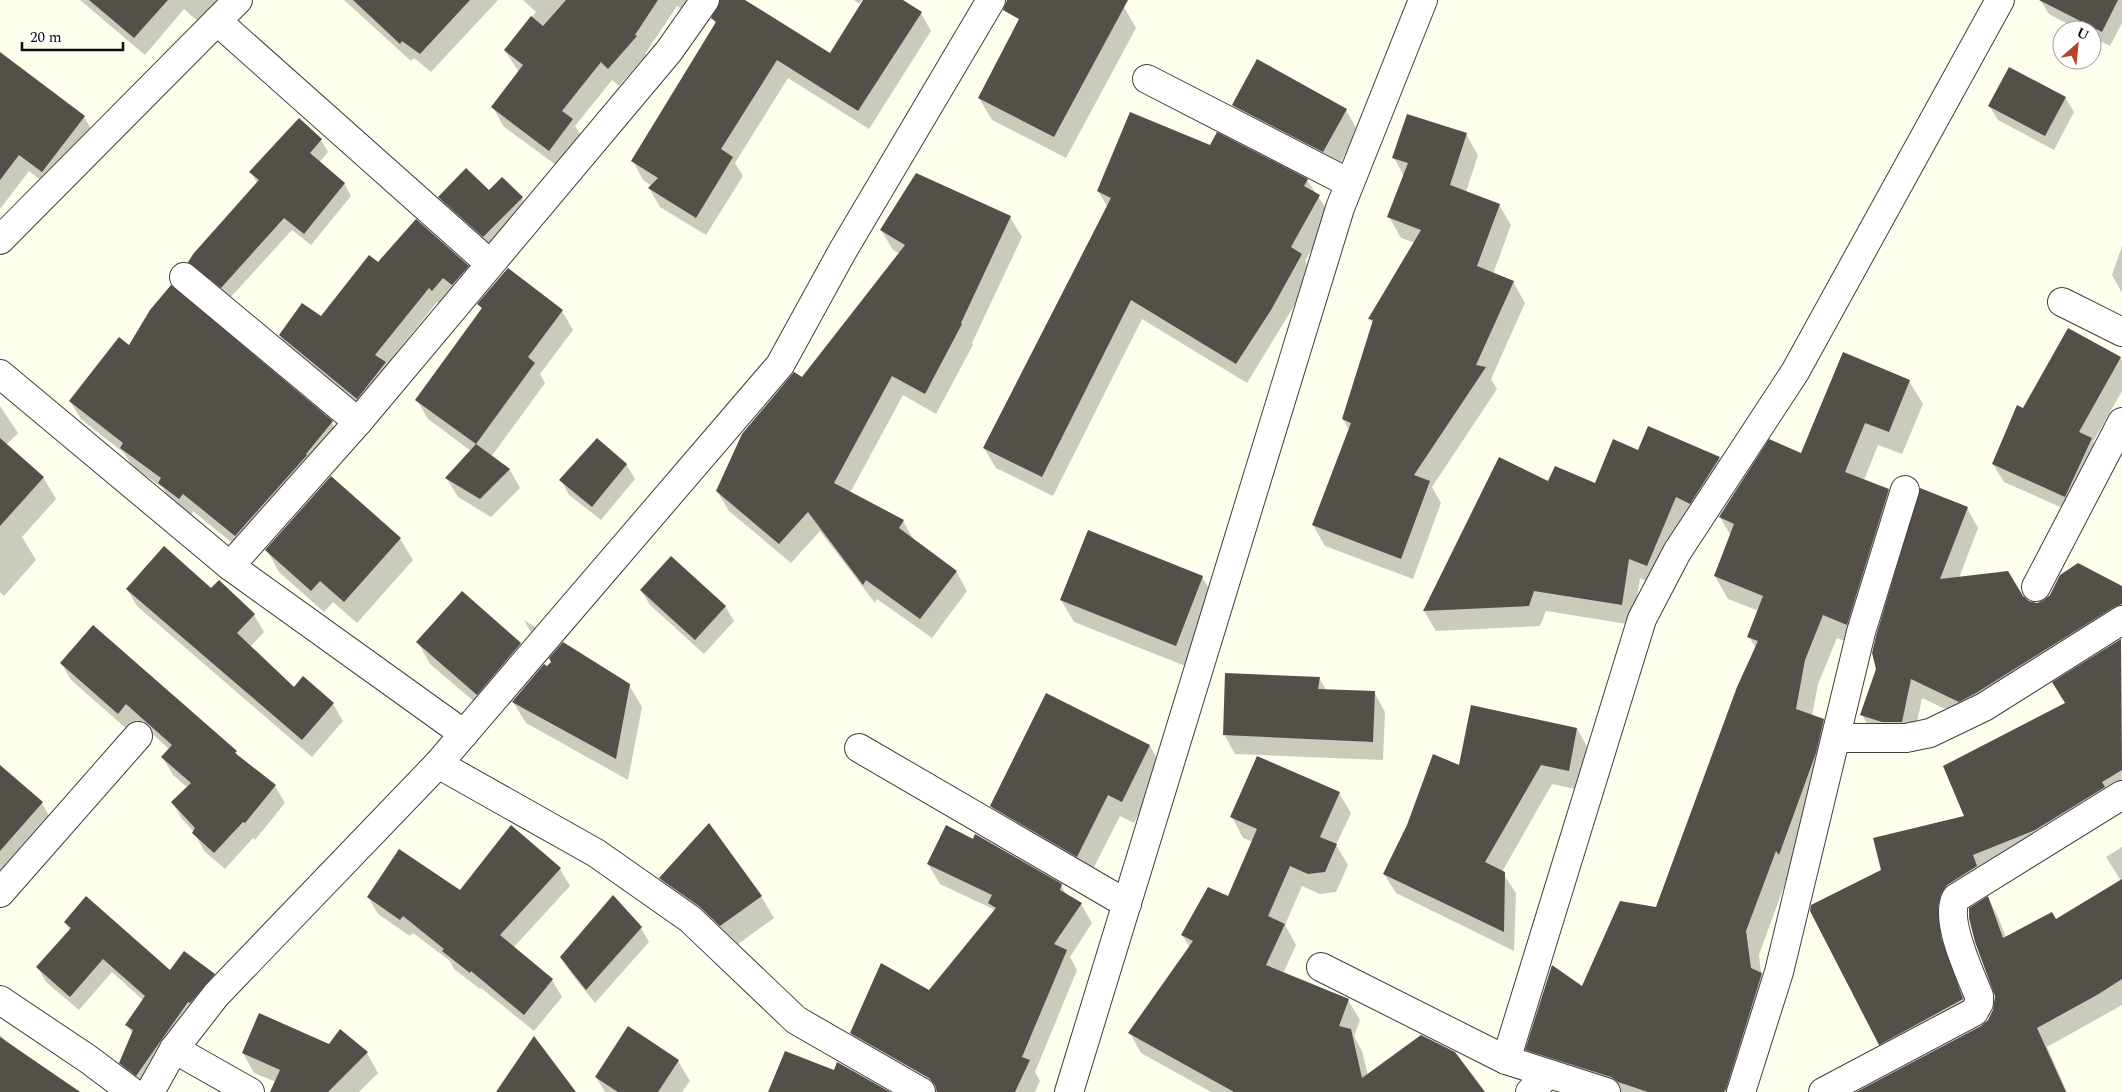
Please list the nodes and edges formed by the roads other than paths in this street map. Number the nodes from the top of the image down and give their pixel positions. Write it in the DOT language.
graph roads {
  1 [pos="238,0"];
  2 [pos="705,0"];
  3 [pos="991,0"];
  4 [pos="1423,0"];
  5 [pos="2000,0"];
  6 [pos="217,21"];
  7 [pos="1147,79"];
  8 [pos="1349,183"];
  9 [pos="0,240"];
  10 [pos="490,264"];
  11 [pos="184,277"];
  12 [pos="2062,302"];
  13 [pos="2122,332"];
  14 [pos="0,374"];
  15 [pos="358,422"];
  16 [pos="2122,422"];
  17 [pos="1904,490"];
  18 [pos="230,566"];
  19 [pos="2036,587"];
  20 [pos="2122,620"];
  21 [pos="464,734"];
  22 [pos="138,736"];
  23 [pos="1836,738"];
  24 [pos="859,748"];
  25 [pos="438,764"];
  26 [pos="2122,796"];
  27 [pos="0,894"];
  28 [pos="1127,904"];
  29 [pos="1321,967"];
  30 [pos="0,1000"];
  31 [pos="174,1049"];
  32 [pos="1506,1060"];
  33 [pos="1539,1083"];
  34 [pos="132,1092"];
  35 [pos="150,1092"];
  36 [pos="250,1092"];
  37 [pos="921,1092"];
  38 [pos="1069,1092"];
  39 [pos="1606,1092"];
  40 [pos="1741,1092"];
  41 [pos="1823,1092"];
  1 -- 6 [label="street"];
  2 -- 10 [label="street"];
  3 -- 21 [label="street"];
  4 -- 8 [label="street"];
  5 -- 32 [label="street"];
  6 -- 9 [label="street"];
  6 -- 10 [label="street"];
  7 -- 8 [label="street"];
  8 -- 28 [label="street"];
  10 -- 15 [label="street"];
  11 -- 15 [label="street"];
  12 -- 13 [label="street"];
  14 -- 18 [label="street"];
  15 -- 18 [label="street"];
  16 -- 19 [label="street"];
  17 -- 23 [label="street"];
  18 -- 21 [label="street"];
  20 -- 23 [label="street"];
  21 -- 25 [label="street"];
  22 -- 27 [label="street"];
  23 -- 40 [label="street"];
  24 -- 28 [label="street"];
  25 -- 31 [label="street"];
  25 -- 37 [label="street"];
  26 -- 41 [label="street"];
  28 -- 38 [label="street"];
  29 -- 32 [label="street"];
  30 -- 34 [label="street"];
  31 -- 35 [label="street"];
  31 -- 36 [label="street"];
  32 -- 33 [label="street"];
  33 -- 39 [label="street"];
}
